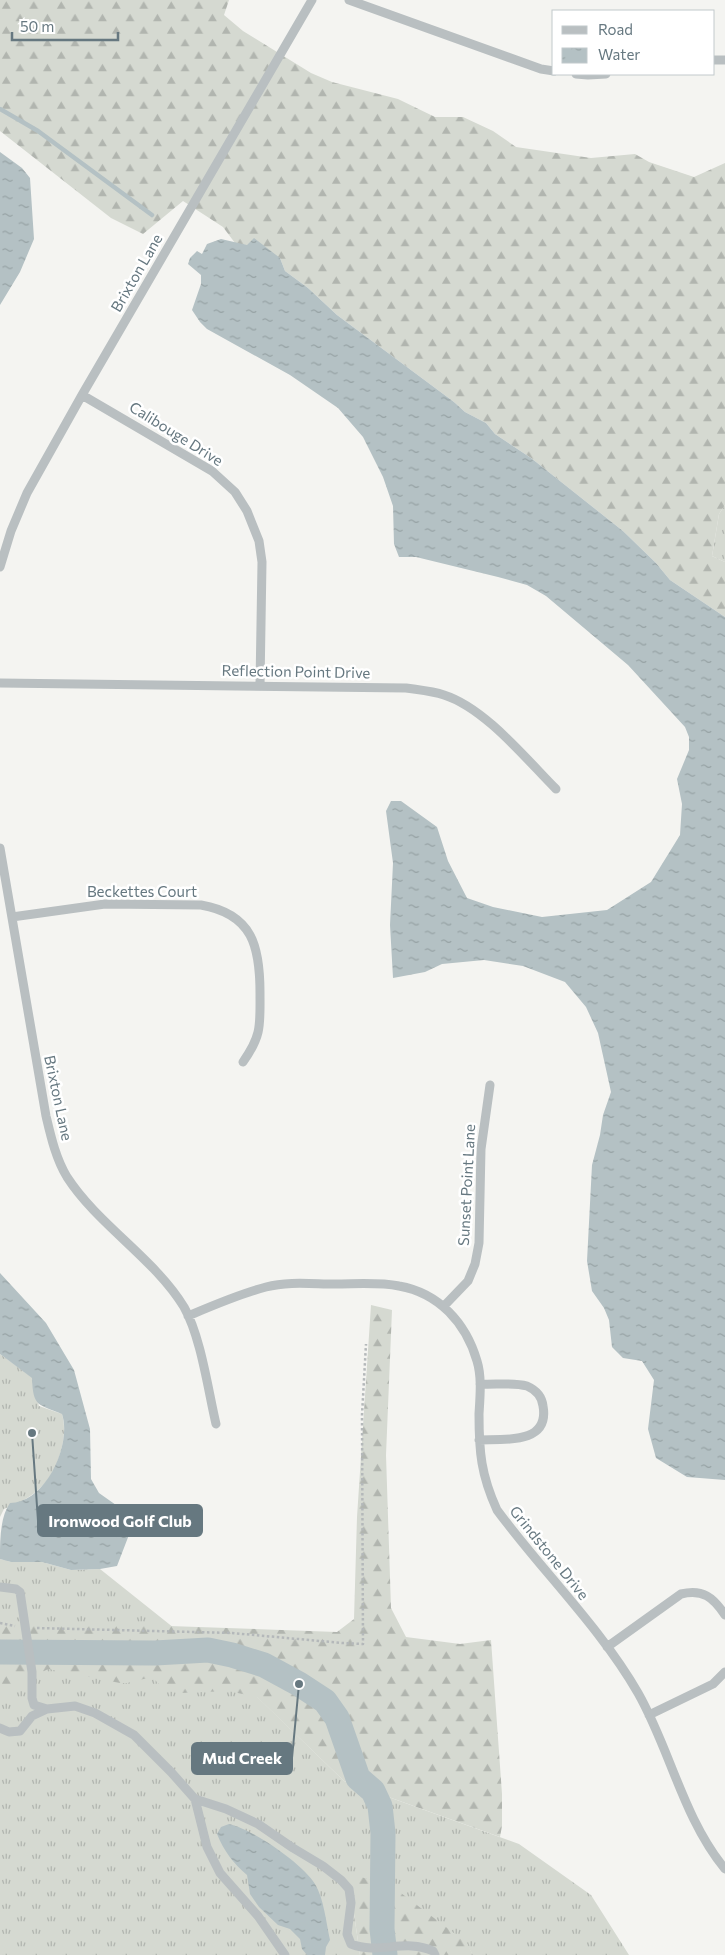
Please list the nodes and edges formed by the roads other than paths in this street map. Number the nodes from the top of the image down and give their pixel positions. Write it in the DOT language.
graph roads {
  1 [pos="312,0"];
  2 [pos="349,0"];
  3 [pos="552,71"];
  4 [pos="82,395"];
  5 [pos="0,567"];
  6 [pos="0,683"];
  7 [pos="260,685"];
  8 [pos="556,789"];
  9 [pos="0,848"];
  10 [pos="12,917"];
  11 [pos="243,1062"];
  12 [pos="490,1085"];
  13 [pos="444,1306"];
  14 [pos="188,1316"];
  15 [pos="480,1384"];
  16 [pos="216,1424"];
  17 [pos="479,1440"];
  18 [pos="0,1587"];
  19 [pos="725,1615"];
  20 [pos="607,1647"];
  21 [pos="725,1672"];
  22 [pos="34,1705"];
  23 [pos="47,1709"];
  24 [pos="649,1715"];
  25 [pos="32,1716"];
  26 [pos="0,1728"];
  27 [pos="195,1799"];
  28 [pos="213,1805"];
  29 [pos="201,1822"];
  30 [pos="725,1869"];
  31 [pos="285,1955"];
  32 [pos="434,1955"];
  1 -- 4 [label="street, Brixton Lane"];
  2 -- 3 [label="street"];
  4 -- 5 [label="street, Brixton Lane"];
  4 -- 7 [label="street, Calibouge Drive"];
  6 -- 7 [label="street, Reflection Point Drive"];
  7 -- 8 [label="street, Reflection Point Drive"];
  9 -- 10 [label="street, Brixton Lane"];
  10 -- 11 [label="street, Beckettes Court"];
  10 -- 14 [label="street, Brixton Lane"];
  12 -- 13 [label="street, Sunset Point Lane"];
  13 -- 14 [label="street, Grindstone Drive"];
  13 -- 15 [label="street, Grindstone Drive"];
  14 -- 16 [label="street, Brixton Lane"];
  15 -- 17 [label="street, Grindstone Drive"];
  15 -- 17 [label="street"];
  17 -- 20 [label="street, Grindstone Drive"];
  18 -- 22 [label="street"];
  19 -- 20 [label="street"];
  20 -- 24 [label="street, Grindstone Drive"];
  21 -- 24 [label="street"];
  22 -- 23 [label="street"];
  22 -- 25 [label="street"];
  23 -- 25 [label="street"];
  23 -- 27 [label="street"];
  24 -- 30 [label="street, Grindstone Drive"];
  25 -- 26 [label="street"];
  27 -- 28 [label="street"];
  27 -- 29 [label="street"];
  28 -- 29 [label="street"];
  28 -- 32 [label="street"];
  29 -- 31 [label="street"];
}
